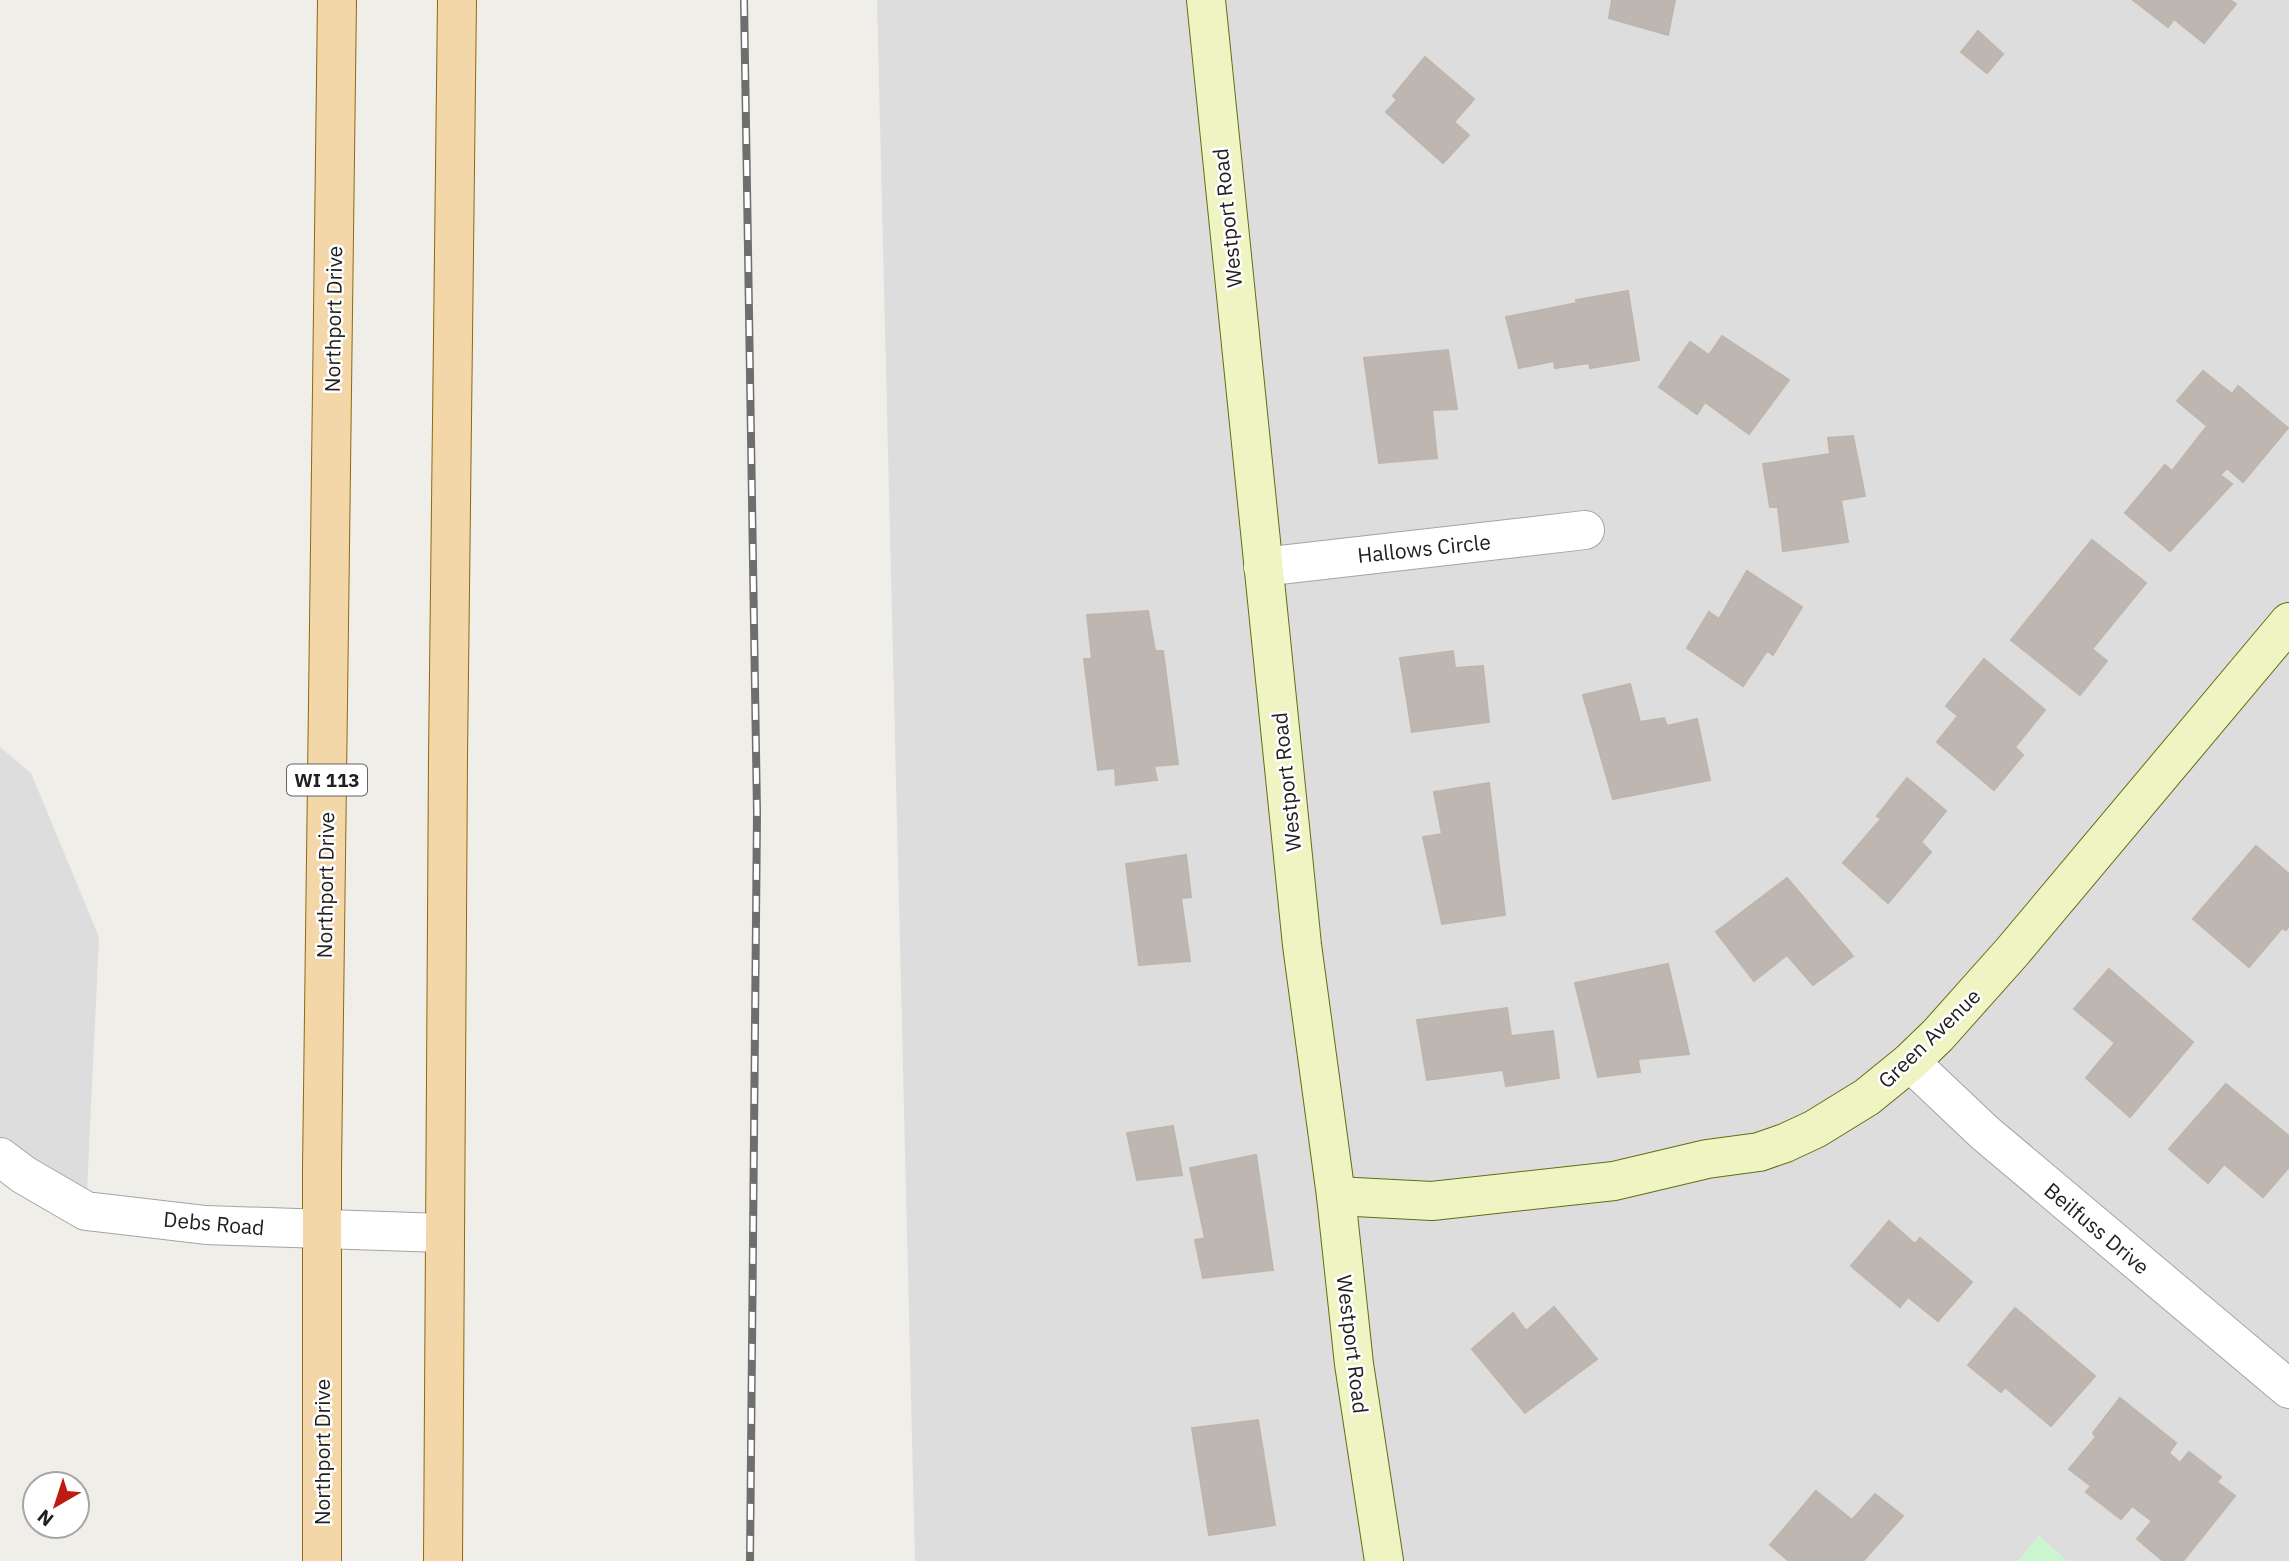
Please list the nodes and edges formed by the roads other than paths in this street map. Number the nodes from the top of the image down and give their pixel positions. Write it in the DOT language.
graph roads {
  1 [pos="337,0"];
  2 [pos="457,0"];
  3 [pos="1206,0"];
  4 [pos="1585,530"];
  5 [pos="1263,567"];
  6 [pos="2289,622"];
  7 [pos="1910,1062"];
  8 [pos="0,1157"];
  9 [pos="1336,1196"];
  10 [pos="322,1230"];
  11 [pos="443,1233"];
  12 [pos="2289,1389"];
  13 [pos="322,1561"];
  14 [pos="443,1561"];
  15 [pos="1384,1561"];
  1 -- 10 [label="main road, Northport Drive / WI 113"];
  2 -- 11 [label="main road"];
  3 -- 5 [label="street, Westport Road"];
  4 -- 5 [label="street, Hallows Circle"];
  5 -- 9 [label="street, Westport Road"];
  6 -- 7 [label="street, Green Avenue"];
  7 -- 9 [label="street, Green Avenue"];
  7 -- 12 [label="street, Beilfuss Drive"];
  8 -- 10 [label="street, Debs Road"];
  9 -- 15 [label="street, Westport Road"];
  10 -- 11 [label="street, Debs Road"];
  10 -- 13 [label="main road, Northport Drive / WI 113"];
  11 -- 14 [label="main road"];
}
